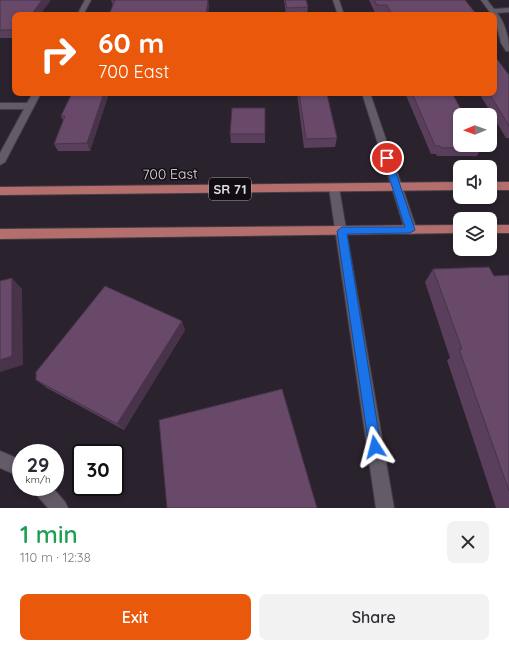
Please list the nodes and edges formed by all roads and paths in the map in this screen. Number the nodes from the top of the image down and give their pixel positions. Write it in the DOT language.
graph roads {
  1 [pos="88,0"];
  2 [pos="336,0"];
  3 [pos="484,0"];
  4 [pos="492,10"];
  5 [pos="509,10"];
  6 [pos="82,12"];
  7 [pos="340,12"];
  8 [pos="497,17"];
  9 [pos="509,49"];
  10 [pos="35,96"];
  11 [pos="367,96"];
  12 [pos="0,106"];
  13 [pos="30,106"];
  14 [pos="0,162"];
  15 [pos="453,186"];
  16 [pos="497,186"];
  17 [pos="509,186"];
  18 [pos="397,187"];
  19 [pos="334,188"];
  20 [pos="0,191"];
  21 [pos="453,229"];
  22 [pos="497,229"];
  23 [pos="509,229"];
  24 [pos="410,230"];
  25 [pos="342,231"];
  26 [pos="0,234"];
  27 [pos="0,459"];
  28 [pos="12,465"];
  29 [pos="49,496"];
  30 [pos="59,508"];
  31 [pos="385,508"];
  1 -- 6 [label="street"];
  2 -- 7 [label="street"];
  3 -- 4 [label="street"];
  4 -- 5 [label="street"];
  8 -- 9 [label="street"];
  10 -- 13 [label="street"];
  11 -- 18 [label="street"];
  12 -- 13 [label="street"];
  13 -- 14 [label="street"];
  15 -- 18 [label="main road, 700 East / SR 71"];
  16 -- 17 [label="main road"];
  18 -- 19 [label="main road, 700 East / SR 71"];
  18 -- 24 [label="street"];
  19 -- 20 [label="main road, 700 East / SR 71"];
  19 -- 25 [label="street"];
  21 -- 24 [label="main road"];
  22 -- 23 [label="main road"];
  24 -- 25 [label="main road"];
  25 -- 26 [label="main road"];
  25 -- 31 [label="street"];
  27 -- 28 [label="street"];
  29 -- 30 [label="street"];
}
